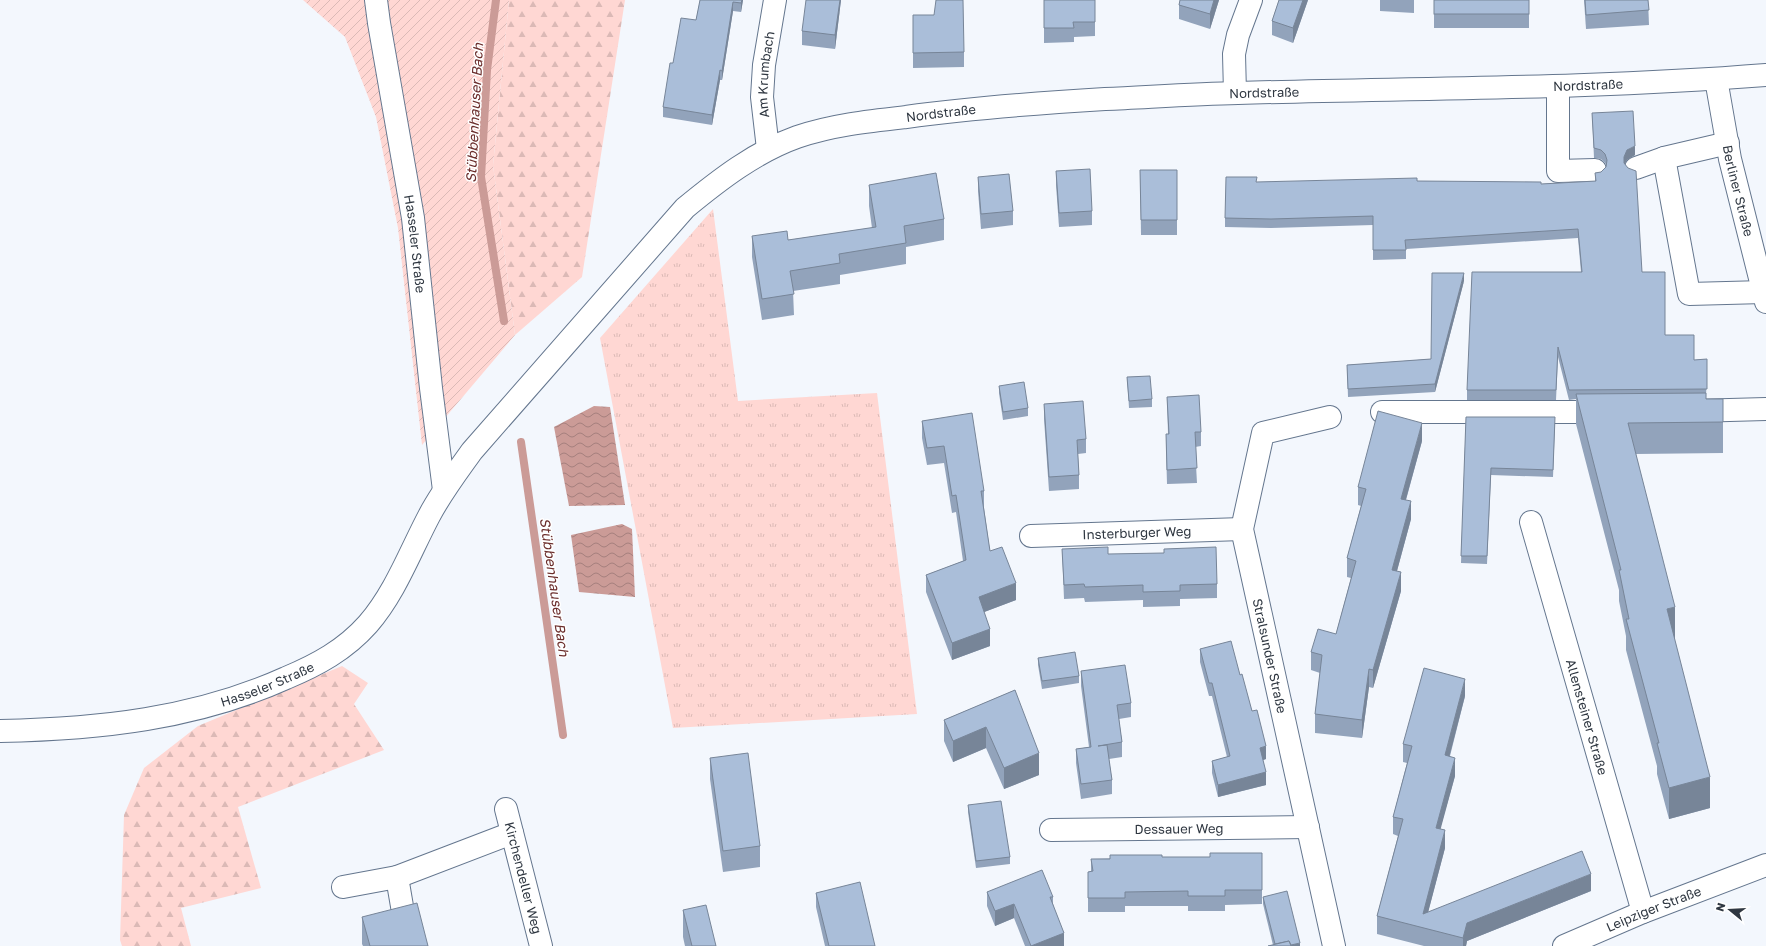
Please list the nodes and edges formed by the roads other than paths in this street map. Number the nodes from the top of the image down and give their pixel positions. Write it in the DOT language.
graph roads {
  1 [pos="376,0"];
  2 [pos="774,0"];
  3 [pos="1251,0"];
  4 [pos="1766,75"];
  5 [pos="1716,79"];
  6 [pos="1558,86"];
  7 [pos="1235,93"];
  8 [pos="1728,143"];
  9 [pos="768,149"];
  10 [pos="1664,158"];
  11 [pos="1636,168"];
  12 [pos="1595,170"];
  13 [pos="1765,297"];
  14 [pos="1766,409"];
  15 [pos="1674,411"];
  16 [pos="1382,412"];
  17 [pos="1628,412"];
  18 [pos="1330,417"];
  19 [pos="444,490"];
  20 [pos="1531,522"];
  21 [pos="1242,530"];
  22 [pos="1031,536"];
  23 [pos="0,731"];
  24 [pos="506,809"];
  25 [pos="1308,827"];
  26 [pos="1051,830"];
  27 [pos="512,833"];
  28 [pos="1766,865"];
  29 [pos="397,877"];
  30 [pos="343,887"];
  31 [pos="1643,912"];
  32 [pos="404,918"];
  33 [pos="541,946"];
  34 [pos="1334,946"];
  35 [pos="1564,946"];
  1 -- 19 [label="main road, Hasseler Straße"];
  2 -- 9 [label="main road, Am Krumbach"];
  3 -- 7 [label="main road"];
  4 -- 5 [label="main road, Nordstraße"];
  5 -- 6 [label="main road, Nordstraße"];
  5 -- 8 [label="main road, Berliner Straße"];
  6 -- 7 [label="main road, Nordstraße"];
  6 -- 12 [label="main road"];
  7 -- 9 [label="main road, Nordstraße"];
  8 -- 10 [label="main road"];
  8 -- 13 [label="main road, Berliner Straße"];
  9 -- 19 [label="main road, Hasseler Straße"];
  10 -- 11 [label="main road"];
  10 -- 13 [label="main road"];
  14 -- 15 [label="main road"];
  16 -- 17 [label="main road"];
  18 -- 21 [label="main road, Stralsunder Straße"];
  19 -- 23 [label="main road, Hasseler Straße"];
  20 -- 31 [label="main road, Allensteiner Straße"];
  21 -- 22 [label="main road, Insterburger Weg"];
  21 -- 25 [label="main road, Stralsunder Straße"];
  24 -- 27 [label="main road, Kirchendeller Weg"];
  25 -- 26 [label="main road, Dessauer Weg"];
  25 -- 34 [label="main road, Stralsunder Straße"];
  27 -- 29 [label="main road"];
  27 -- 33 [label="main road, Kirchendeller Weg"];
  28 -- 31 [label="main road, Leipziger Straße"];
  29 -- 30 [label="main road"];
  29 -- 32 [label="main road"];
  31 -- 35 [label="main road, Leipziger Straße"];
}
